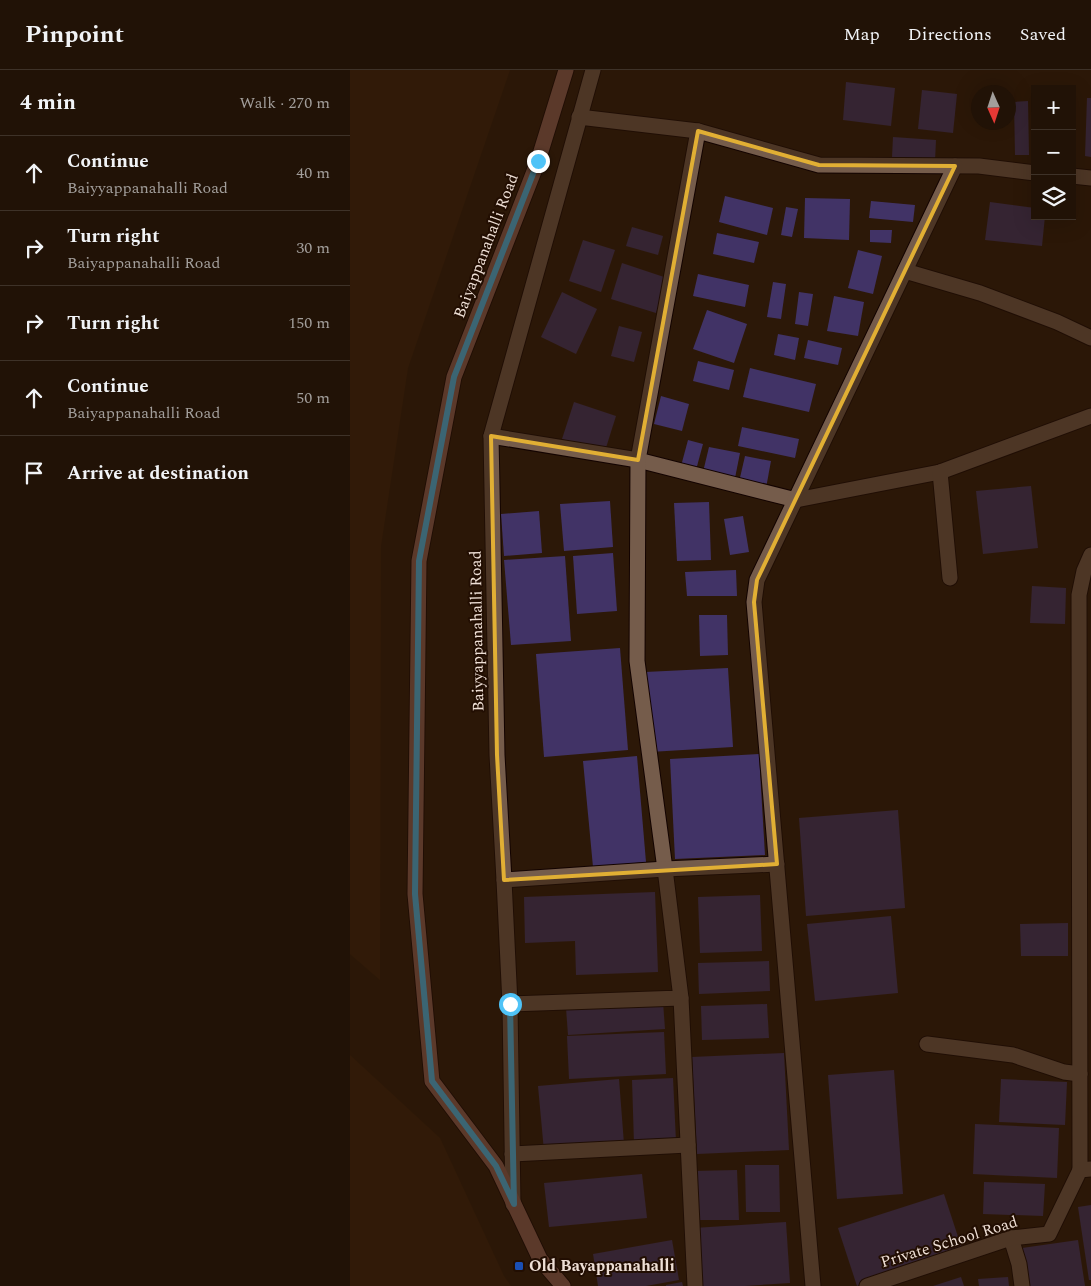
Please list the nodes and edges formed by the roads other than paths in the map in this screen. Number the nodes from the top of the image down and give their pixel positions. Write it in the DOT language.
graph roads {
  1 [pos="566,70"];
  2 [pos="593,70"];
  3 [pos="579,117"];
  4 [pos="698,131"];
  5 [pos="955,166"];
  6 [pos="1031,173"];
  7 [pos="1076,176"];
  8 [pos="1091,178"];
  9 [pos="906,271"];
  10 [pos="1091,338"];
  11 [pos="1091,416"];
  12 [pos="492,436"];
  13 [pos="638,460"];
  14 [pos="940,472"];
  15 [pos="796,500"];
  16 [pos="1091,555"];
  17 [pos="950,578"];
  18 [pos="777,864"];
  19 [pos="665,869"];
  20 [pos="504,880"];
  21 [pos="681,998"];
  22 [pos="510,1004"];
  23 [pos="927,1044"];
  24 [pos="1080,1074"];
  25 [pos="688,1145"];
  26 [pos="512,1154"];
  27 [pos="1086,1169"];
  28 [pos="514,1204"];
  29 [pos="1011,1238"];
  30 [pos="563,1286"];
  31 [pos="695,1286"];
  32 [pos="814,1286"];
  33 [pos="867,1286"];
  34 [pos="1022,1286"];
  1 -- 28 [label="street, Baiyappanahalli Road"];
  2 -- 3 [label="street, Baiyyappanahalli Road"];
  3 -- 4 [label="street"];
  3 -- 12 [label="street, Baiyyappanahalli Road"];
  4 -- 5 [label="street"];
  4 -- 13 [label="street"];
  5 -- 6 [label="street"];
  5 -- 9 [label="street"];
  7 -- 8 [label="street"];
  9 -- 10 [label="street"];
  9 -- 15 [label="street"];
  11 -- 14 [label="street"];
  12 -- 13 [label="street"];
  12 -- 20 [label="street, Baiyyappanahalli Road"];
  13 -- 15 [label="street"];
  13 -- 19 [label="street"];
  14 -- 15 [label="street"];
  14 -- 17 [label="street"];
  15 -- 18 [label="street"];
  16 -- 24 [label="street"];
  18 -- 19 [label="street"];
  18 -- 32 [label="street"];
  19 -- 20 [label="street"];
  19 -- 21 [label="street"];
  20 -- 22 [label="street, Baiyyappanahalli Road"];
  21 -- 22 [label="street"];
  21 -- 25 [label="street"];
  22 -- 26 [label="street, Baiyyappanahalli Road"];
  23 -- 24 [label="street"];
  24 -- 27 [label="street"];
  25 -- 26 [label="street"];
  25 -- 31 [label="street"];
  26 -- 28 [label="street, Baiyyappanahalli Road"];
  27 -- 29 [label="street, Private School Road"];
  28 -- 30 [label="street"];
  29 -- 33 [label="street, Private School Road"];
  29 -- 34 [label="street"];
}
